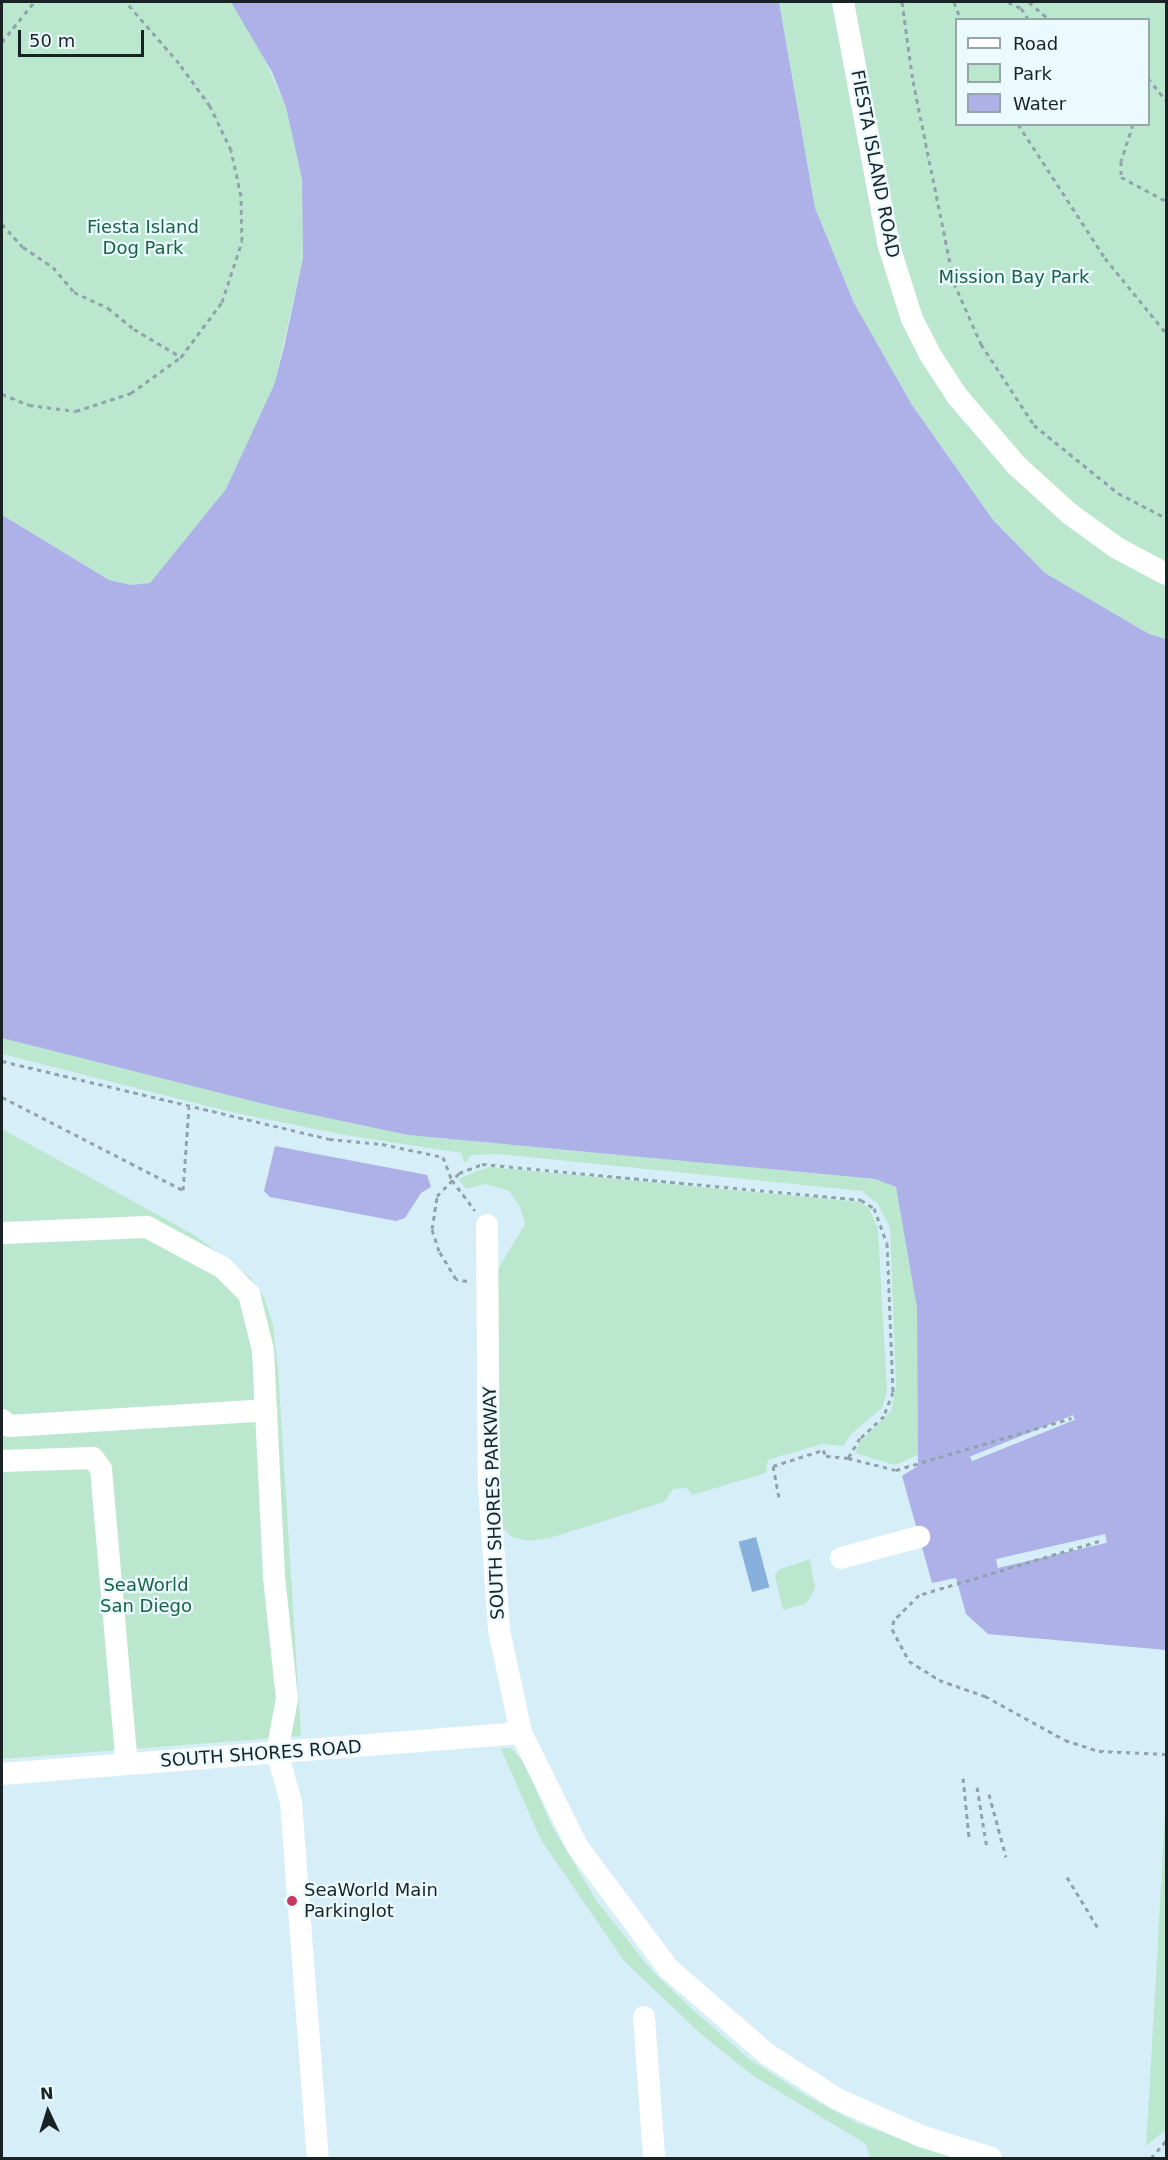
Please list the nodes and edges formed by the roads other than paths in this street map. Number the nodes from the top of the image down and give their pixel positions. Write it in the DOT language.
graph roads {
  1 [pos="843,2"];
  2 [pos="1167,574"];
  3 [pos="487,1225"];
  4 [pos="2,1233"];
  5 [pos="267,1410"];
  6 [pos="2,1420"];
  7 [pos="2,1461"];
  8 [pos="919,1537"];
  9 [pos="841,1558"];
  10 [pos="521,1734"];
  11 [pos="277,1752"];
  12 [pos="127,1764"];
  13 [pos="2,1774"];
  14 [pos="644,2017"];
  15 [pos="318,2158"];
  16 [pos="654,2158"];
  17 [pos="991,2158"];
  1 -- 2 [label="street, FIESTA ISLAND ROAD"];
  3 -- 10 [label="street, SOUTH SHORES PARKWAY"];
  4 -- 5 [label="street"];
  5 -- 6 [label="street"];
  5 -- 11 [label="street"];
  7 -- 12 [label="street"];
  8 -- 9 [label="street"];
  10 -- 11 [label="street, SOUTH SHORES ROAD"];
  10 -- 17 [label="street, SOUTH SHORES PARKWAY"];
  11 -- 12 [label="street, SOUTH SHORES ROAD"];
  11 -- 15 [label="street"];
  12 -- 13 [label="street, SOUTH SHORES ROAD"];
  14 -- 16 [label="street"];
}
